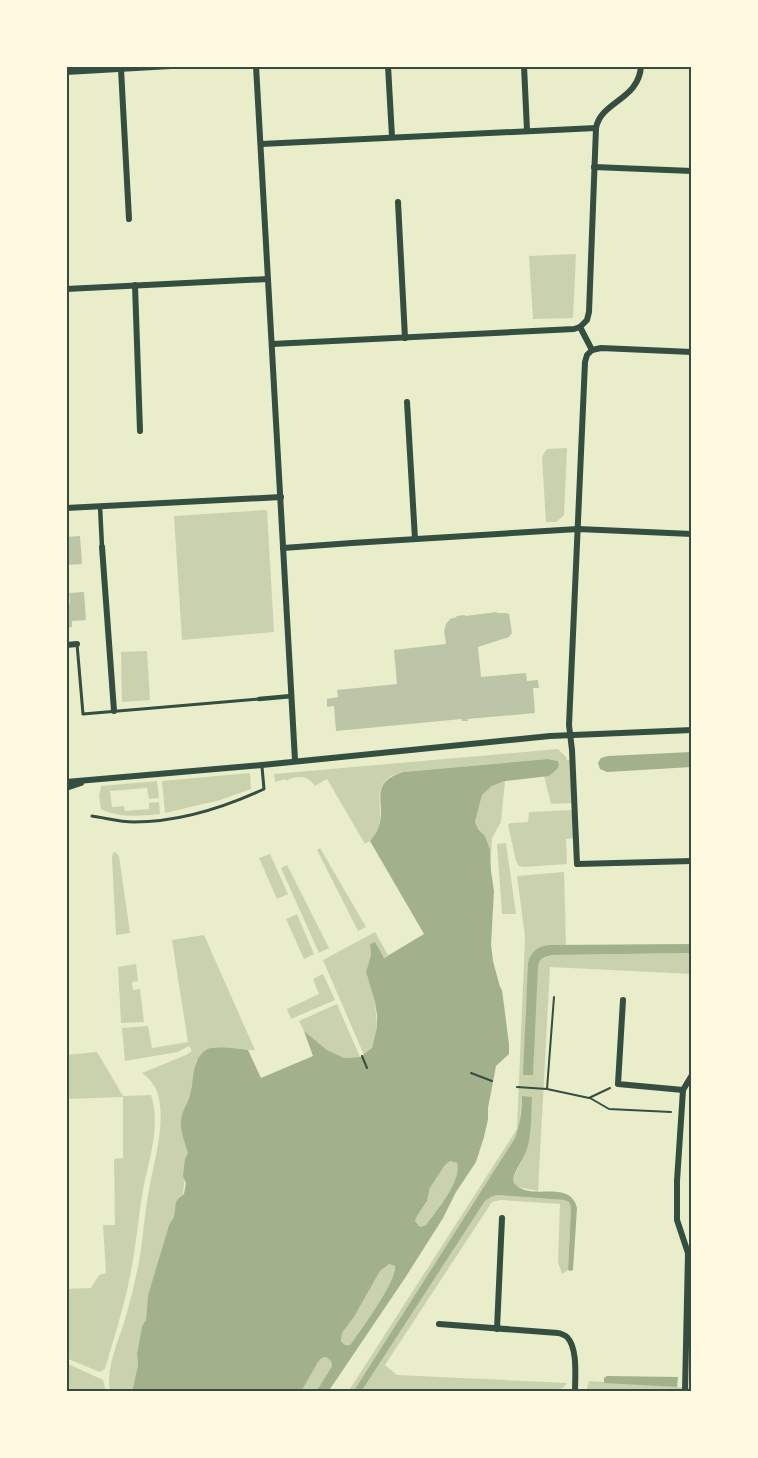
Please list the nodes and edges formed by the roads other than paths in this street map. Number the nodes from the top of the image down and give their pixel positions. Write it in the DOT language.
graph roads {
  1 [pos="171,66"];
  2 [pos="256,66"];
  3 [pos="388,66"];
  4 [pos="524,66"];
  5 [pos="640,66"];
  6 [pos="121,69"];
  7 [pos="66,72"];
  8 [pos="596,128"];
  9 [pos="527,130"];
  10 [pos="392,137"];
  11 [pos="261,144"];
  12 [pos="594,167"];
  13 [pos="692,171"];
  14 [pos="398,202"];
  15 [pos="129,219"];
  16 [pos="268,279"];
  17 [pos="135,285"];
  18 [pos="66,289"];
  19 [pos="580,327"];
  20 [pos="405,338"];
  21 [pos="272,344"];
  22 [pos="592,350"];
  23 [pos="692,352"];
  24 [pos="407,402"];
  25 [pos="140,431"];
  26 [pos="281,497"];
  27 [pos="100,506"];
  28 [pos="66,508"];
  29 [pos="578,529"];
  30 [pos="692,534"];
  31 [pos="415,538"];
  32 [pos="102,547"];
  33 [pos="283,548"];
  34 [pos="77,644"];
  35 [pos="66,645"];
  36 [pos="292,696"];
  37 [pos="259,699"];
  38 [pos="114,711"];
  39 [pos="692,730"];
  40 [pos="570,735"];
  41 [pos="296,760"];
  42 [pos="262,765"];
  43 [pos="90,780"];
  44 [pos="66,782"];
  45 [pos="66,788"];
  46 [pos="93,816"];
  47 [pos="692,861"];
  48 [pos="623,1000"];
  49 [pos="692,1076"];
  50 [pos="683,1090"];
  51 [pos="502,1218"];
  52 [pos="439,1324"];
  53 [pos="497,1329"];
  54 [pos="575,1392"];
  55 [pos="685,1392"];
  1 -- 6 [label="street"];
  2 -- 11 [label="street"];
  3 -- 10 [label="street"];
  4 -- 9 [label="street"];
  5 -- 8 [label="street"];
  6 -- 7 [label="street"];
  6 -- 15 [label="street"];
  8 -- 9 [label="street"];
  8 -- 12 [label="street"];
  9 -- 10 [label="street"];
  10 -- 11 [label="street"];
  11 -- 16 [label="street"];
  12 -- 13 [label="street"];
  12 -- 19 [label="street"];
  14 -- 20 [label="street"];
  16 -- 17 [label="street"];
  16 -- 21 [label="street"];
  17 -- 18 [label="street"];
  17 -- 25 [label="street"];
  19 -- 20 [label="street"];
  19 -- 22 [label="street"];
  20 -- 21 [label="street"];
  21 -- 26 [label="street"];
  22 -- 23 [label="street"];
  22 -- 29 [label="street"];
  24 -- 31 [label="street"];
  26 -- 27 [label="street"];
  26 -- 33 [label="street"];
  27 -- 28 [label="street"];
  27 -- 32 [label="street"];
  29 -- 30 [label="street"];
  29 -- 31 [label="street"];
  29 -- 40 [label="street"];
  31 -- 33 [label="street"];
  32 -- 38 [label="street"];
  33 -- 36 [label="street"];
  34 -- 35 [label="street"];
  34 -- 38 [label="lane"];
  36 -- 37 [label="street"];
  36 -- 41 [label="street"];
  37 -- 38 [label="lane"];
  39 -- 40 [label="street"];
  40 -- 41 [label="street"];
  40 -- 47 [label="street"];
  41 -- 42 [label="street"];
  42 -- 43 [label="street"];
  42 -- 46 [label="lane"];
  43 -- 44 [label="street"];
  43 -- 45 [label="street"];
  48 -- 50 [label="street"];
  49 -- 50 [label="street"];
  50 -- 55 [label="street"];
  51 -- 53 [label="street"];
  52 -- 53 [label="street"];
  53 -- 54 [label="street"];
}
